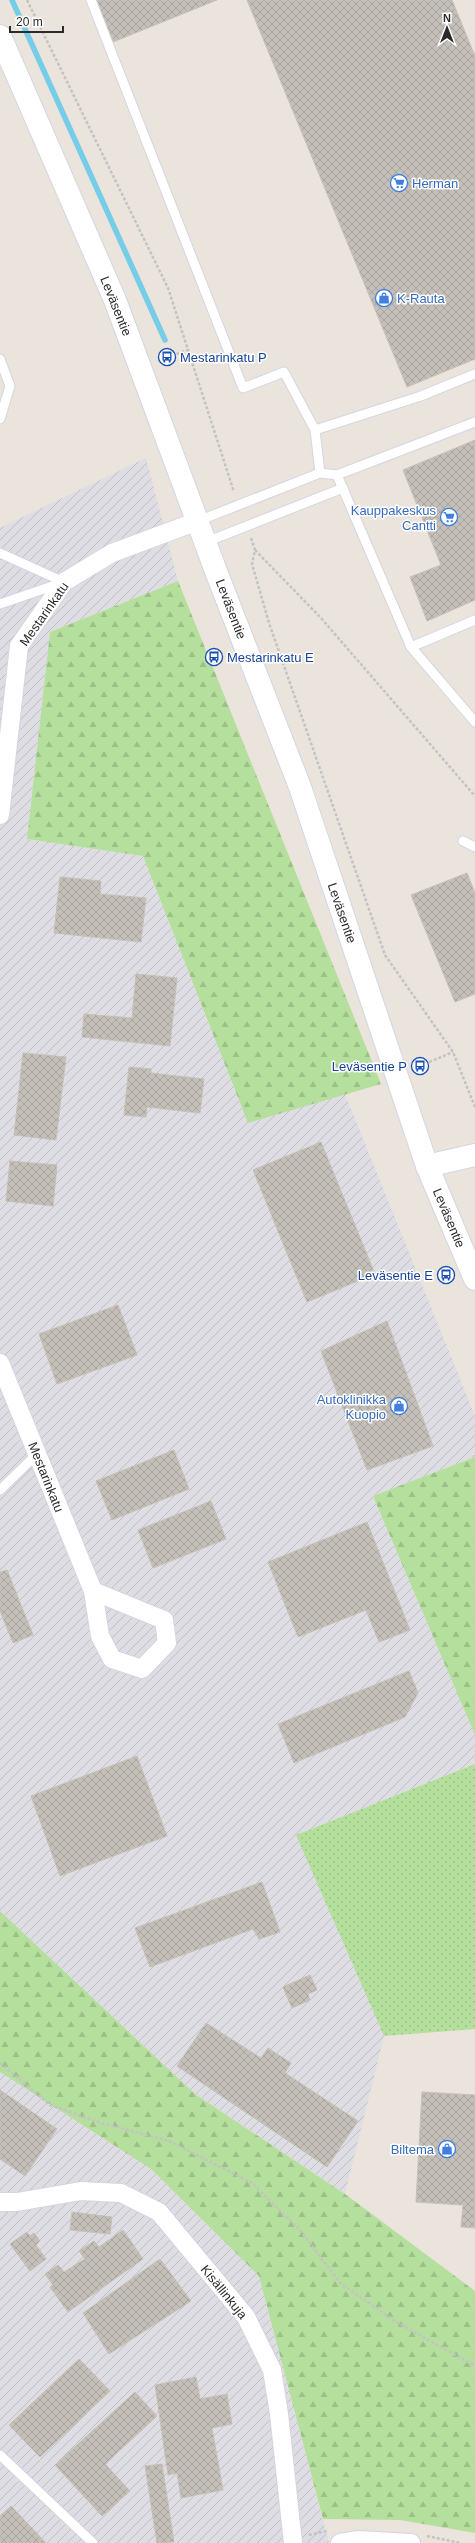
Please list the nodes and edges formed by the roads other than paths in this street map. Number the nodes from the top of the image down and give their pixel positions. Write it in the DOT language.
graph roads {
  1 [pos="91,0"];
  2 [pos="0,36"];
  3 [pos="0,359"];
  4 [pos="475,374"];
  5 [pos="0,418"];
  6 [pos="475,422"];
  7 [pos="315,430"];
  8 [pos="320,472"];
  9 [pos="337,475"];
  10 [pos="343,488"];
  11 [pos="198,521"];
  12 [pos="206,542"];
  13 [pos="0,553"];
  14 [pos="64,582"];
  15 [pos="0,604"];
  16 [pos="475,620"];
  17 [pos="411,647"];
  18 [pos="475,722"];
  19 [pos="0,815"];
  20 [pos="463,841"];
  21 [pos="475,847"];
  22 [pos="475,1154"];
  23 [pos="427,1166"];
  24 [pos="475,1279"];
  25 [pos="0,1363"];
  26 [pos="37,1454"];
  27 [pos="0,1490"];
  28 [pos="93,1591"];
  29 [pos="0,2202"];
  30 [pos="0,2454"];
  31 [pos="93,2543"];
  32 [pos="293,2543"];
  33 [pos="340,2543"];
  34 [pos="411,2543"];
  1 -- 7 [label="lane"];
  2 -- 11 [label="main road, Leväsentie"];
  3 -- 5 [label="lane"];
  4 -- 7 [label="lane"];
  6 -- 9 [label="lane"];
  7 -- 8 [label="lane"];
  8 -- 9 [label="lane"];
  8 -- 11 [label="lane"];
  9 -- 10 [label="lane"];
  10 -- 12 [label="lane"];
  10 -- 17 [label="lane"];
  11 -- 12 [label="main road, Leväsentie"];
  11 -- 14 [label="street, Mestarinkatu"];
  12 -- 23 [label="main road, Leväsentie"];
  13 -- 14 [label="lane"];
  14 -- 15 [label="lane"];
  14 -- 19 [label="street, Mestarinkatu"];
  16 -- 17 [label="lane"];
  17 -- 18 [label="lane"];
  20 -- 21 [label="lane"];
  22 -- 23 [label="main road"];
  23 -- 24 [label="main road, Leväsentie"];
  25 -- 26 [label="street, Mestarinkatu"];
  26 -- 27 [label="lane"];
  26 -- 28 [label="street, Mestarinkatu"];
  28 -- 28 [label="street, Mestarinkatu"];
  29 -- 32 [label="street, Kisällinkuja"];
  30 -- 31 [label="lane"];
  33 -- 34 [label="street"];
}
